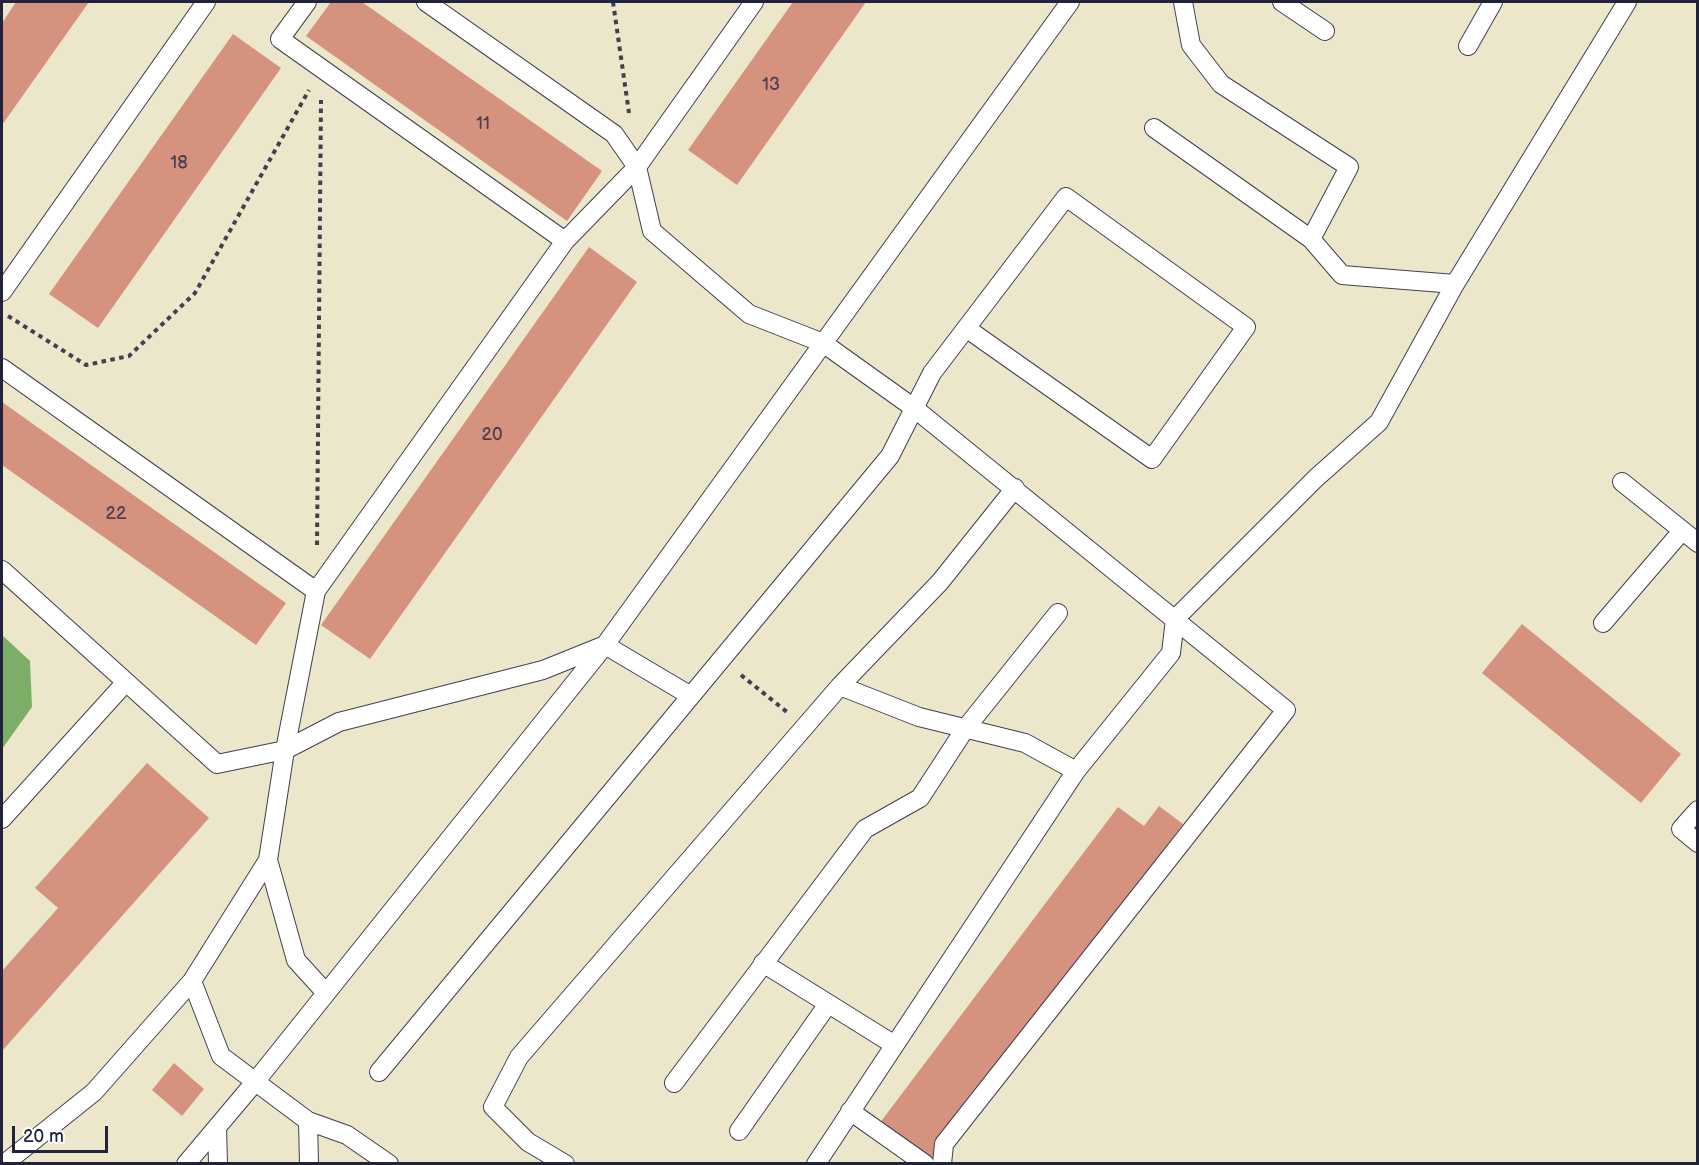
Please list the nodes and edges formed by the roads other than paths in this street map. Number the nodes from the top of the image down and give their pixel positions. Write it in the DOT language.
graph roads {
  1 [pos="206,2"];
  2 [pos="307,2"];
  3 [pos="426,2"];
  4 [pos="754,2"];
  5 [pos="1070,2"];
  6 [pos="1183,2"];
  7 [pos="1282,2"];
  8 [pos="1493,2"];
  9 [pos="1627,2"];
  10 [pos="1324,31"];
  11 [pos="1468,46"];
  12 [pos="1155,128"];
  13 [pos="637,167"];
  14 [pos="1311,239"];
  15 [pos="565,241"];
  16 [pos="1455,284"];
  17 [pos="2,292"];
  18 [pos="966,328"];
  19 [pos="823,344"];
  20 [pos="2,368"];
  21 [pos="914,408"];
  22 [pos="1622,482"];
  23 [pos="1016,488"];
  24 [pos="1682,531"];
  25 [pos="1698,543"];
  26 [pos="2,570"];
  27 [pos="316,591"];
  28 [pos="1058,613"];
  29 [pos="1175,619"];
  30 [pos="1603,623"];
  31 [pos="604,645"];
  32 [pos="126,682"];
  33 [pos="840,686"];
  34 [pos="691,696"];
  35 [pos="965,729"];
  36 [pos="285,750"];
  37 [pos="1076,771"];
  38 [pos="1698,810"];
  39 [pos="2,819"];
  40 [pos="1698,843"];
  41 [pos="268,860"];
  42 [pos="764,963"];
  43 [pos="192,981"];
  44 [pos="326,993"];
  45 [pos="828,1004"];
  46 [pos="893,1044"];
  47 [pos="379,1072"];
  48 [pos="255,1082"];
  49 [pos="674,1083"];
  50 [pos="850,1111"];
  51 [pos="309,1121"];
  52 [pos="217,1127"];
  53 [pos="739,1131"];
  54 [pos="4,1164"];
  55 [pos="186,1164"];
  56 [pos="218,1164"];
  57 [pos="309,1164"];
  58 [pos="389,1164"];
  59 [pos="565,1164"];
  60 [pos="816,1164"];
  61 [pos="925,1164"];
  62 [pos="942,1164"];
  1 -- 17 [label="lane"];
  2 -- 15 [label="lane"];
  3 -- 13 [label="lane"];
  4 -- 13 [label="lane"];
  5 -- 19 [label="lane"];
  6 -- 14 [label="lane"];
  7 -- 10 [label="lane"];
  8 -- 11 [label="lane"];
  9 -- 16 [label="lane"];
  12 -- 14 [label="lane"];
  13 -- 15 [label="lane"];
  13 -- 19 [label="lane"];
  14 -- 16 [label="lane"];
  15 -- 27 [label="lane"];
  16 -- 29 [label="lane"];
  18 -- 18 [label="lane"];
  18 -- 21 [label="lane"];
  19 -- 21 [label="lane"];
  19 -- 31 [label="lane"];
  20 -- 27 [label="lane"];
  21 -- 23 [label="lane"];
  21 -- 34 [label="lane"];
  22 -- 24 [label="lane"];
  23 -- 29 [label="lane"];
  23 -- 33 [label="lane"];
  24 -- 25 [label="lane"];
  24 -- 30 [label="lane"];
  26 -- 32 [label="lane"];
  27 -- 36 [label="lane"];
  28 -- 35 [label="lane"];
  29 -- 37 [label="lane"];
  29 -- 62 [label="lane"];
  31 -- 34 [label="lane"];
  31 -- 36 [label="lane"];
  31 -- 44 [label="lane"];
  32 -- 36 [label="lane"];
  32 -- 39 [label="lane"];
  33 -- 35 [label="lane"];
  33 -- 59 [label="lane"];
  34 -- 47 [label="lane"];
  35 -- 37 [label="lane"];
  35 -- 42 [label="lane"];
  36 -- 41 [label="lane"];
  37 -- 46 [label="lane"];
  38 -- 40 [label="lane"];
  41 -- 43 [label="lane"];
  41 -- 44 [label="lane"];
  42 -- 45 [label="lane"];
  42 -- 49 [label="lane"];
  43 -- 48 [label="lane"];
  43 -- 54 [label="lane"];
  44 -- 48 [label="lane"];
  45 -- 46 [label="lane"];
  45 -- 53 [label="lane"];
  46 -- 50 [label="lane"];
  48 -- 51 [label="lane"];
  48 -- 52 [label="lane"];
  50 -- 60 [label="lane"];
  50 -- 61 [label="lane"];
  51 -- 57 [label="lane"];
  51 -- 58 [label="lane"];
  52 -- 55 [label="lane"];
  52 -- 56 [label="lane"];
}
